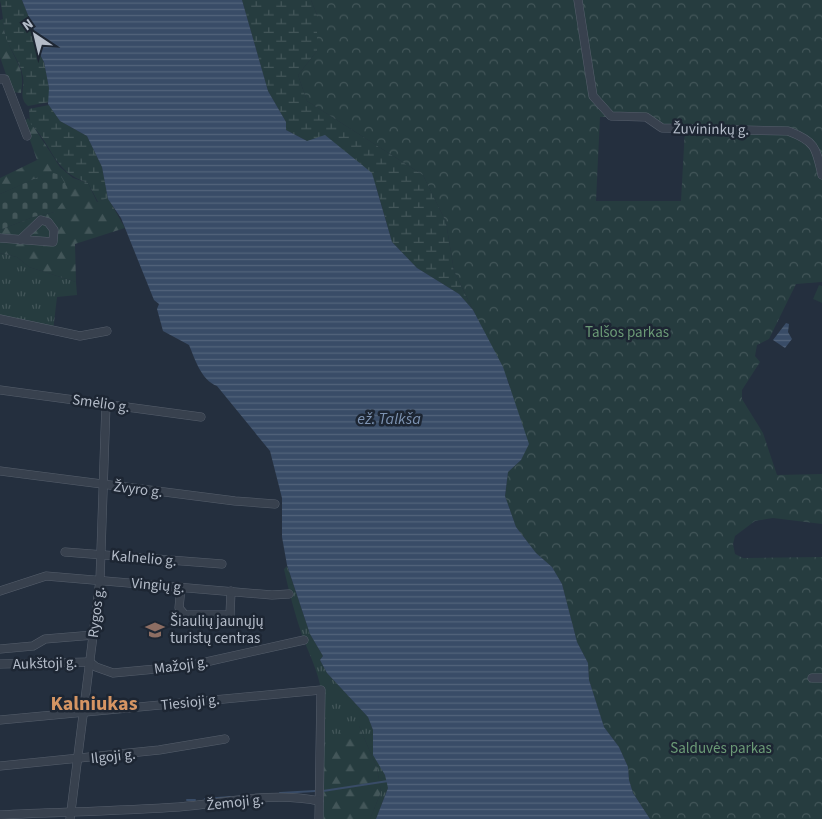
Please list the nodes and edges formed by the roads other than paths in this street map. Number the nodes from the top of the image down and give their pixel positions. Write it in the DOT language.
graph roads {
  1 [pos="578,0"];
  2 [pos="0,79"];
  3 [pos="27,136"];
  4 [pos="822,175"];
  5 [pos="0,238"];
  6 [pos="20,240"];
  7 [pos="0,319"];
  8 [pos="107,331"];
  9 [pos="0,390"];
  10 [pos="106,404"];
  11 [pos="201,418"];
  12 [pos="0,471"];
  13 [pos="103,484"];
  14 [pos="275,504"];
  15 [pos="65,552"];
  16 [pos="101,554"];
  17 [pos="222,564"];
  18 [pos="100,580"];
  19 [pos="181,587"];
  20 [pos="231,591"];
  21 [pos="0,592"];
  22 [pos="289,594"];
  23 [pos="94,635"];
  24 [pos="304,640"];
  25 [pos="0,649"];
  26 [pos="90,662"];
  27 [pos="0,664"];
  28 [pos="812,678"];
  29 [pos="822,678"];
  30 [pos="82,714"];
  31 [pos="0,720"];
  32 [pos="226,739"];
  33 [pos="76,760"];
  34 [pos="0,766"];
  35 [pos="319,801"];
  36 [pos="0,815"];
  37 [pos="71,815"];
  38 [pos="319,819"];
  1 -- 4 [label="street, Žuvininkų g."];
  2 -- 3 [label="street"];
  5 -- 6 [label="street"];
  6 -- 6 [label="street"];
  7 -- 8 [label="street"];
  9 -- 10 [label="street, Smėlio g."];
  10 -- 11 [label="street, Smėlio g."];
  10 -- 13 [label="street, Rygos g."];
  12 -- 13 [label="street, Žvyro g."];
  13 -- 14 [label="street, Žvyro g."];
  13 -- 16 [label="street, Rygos g."];
  15 -- 16 [label="street, Kalnelio g."];
  16 -- 17 [label="street, Kalnelio g."];
  16 -- 18 [label="street, Rygos g."];
  18 -- 19 [label="street, Vingių g."];
  18 -- 21 [label="street, Vingių g."];
  18 -- 23 [label="street, Rygos g."];
  19 -- 20 [label="street, Vingių g."];
  19 -- 20 [label="street"];
  20 -- 22 [label="street, Vingių g."];
  23 -- 25 [label="street"];
  23 -- 26 [label="street, Rygos g."];
  24 -- 26 [label="street, Mažoji g."];
  26 -- 27 [label="street, Aukštoji g."];
  26 -- 30 [label="street, Rygos g."];
  28 -- 29 [label="street"];
  30 -- 31 [label="street, Tiesioji g."];
  30 -- 33 [label="street, Rygos g."];
  30 -- 35 [label="street, Tiesioji g."];
  32 -- 33 [label="street, Ilgoji g."];
  33 -- 34 [label="street, Ilgoji g."];
  33 -- 37 [label="street, Rygos g."];
  35 -- 37 [label="street, Žemoji g."];
  35 -- 38 [label="street"];
  36 -- 37 [label="street, Žemoji g."];
}
